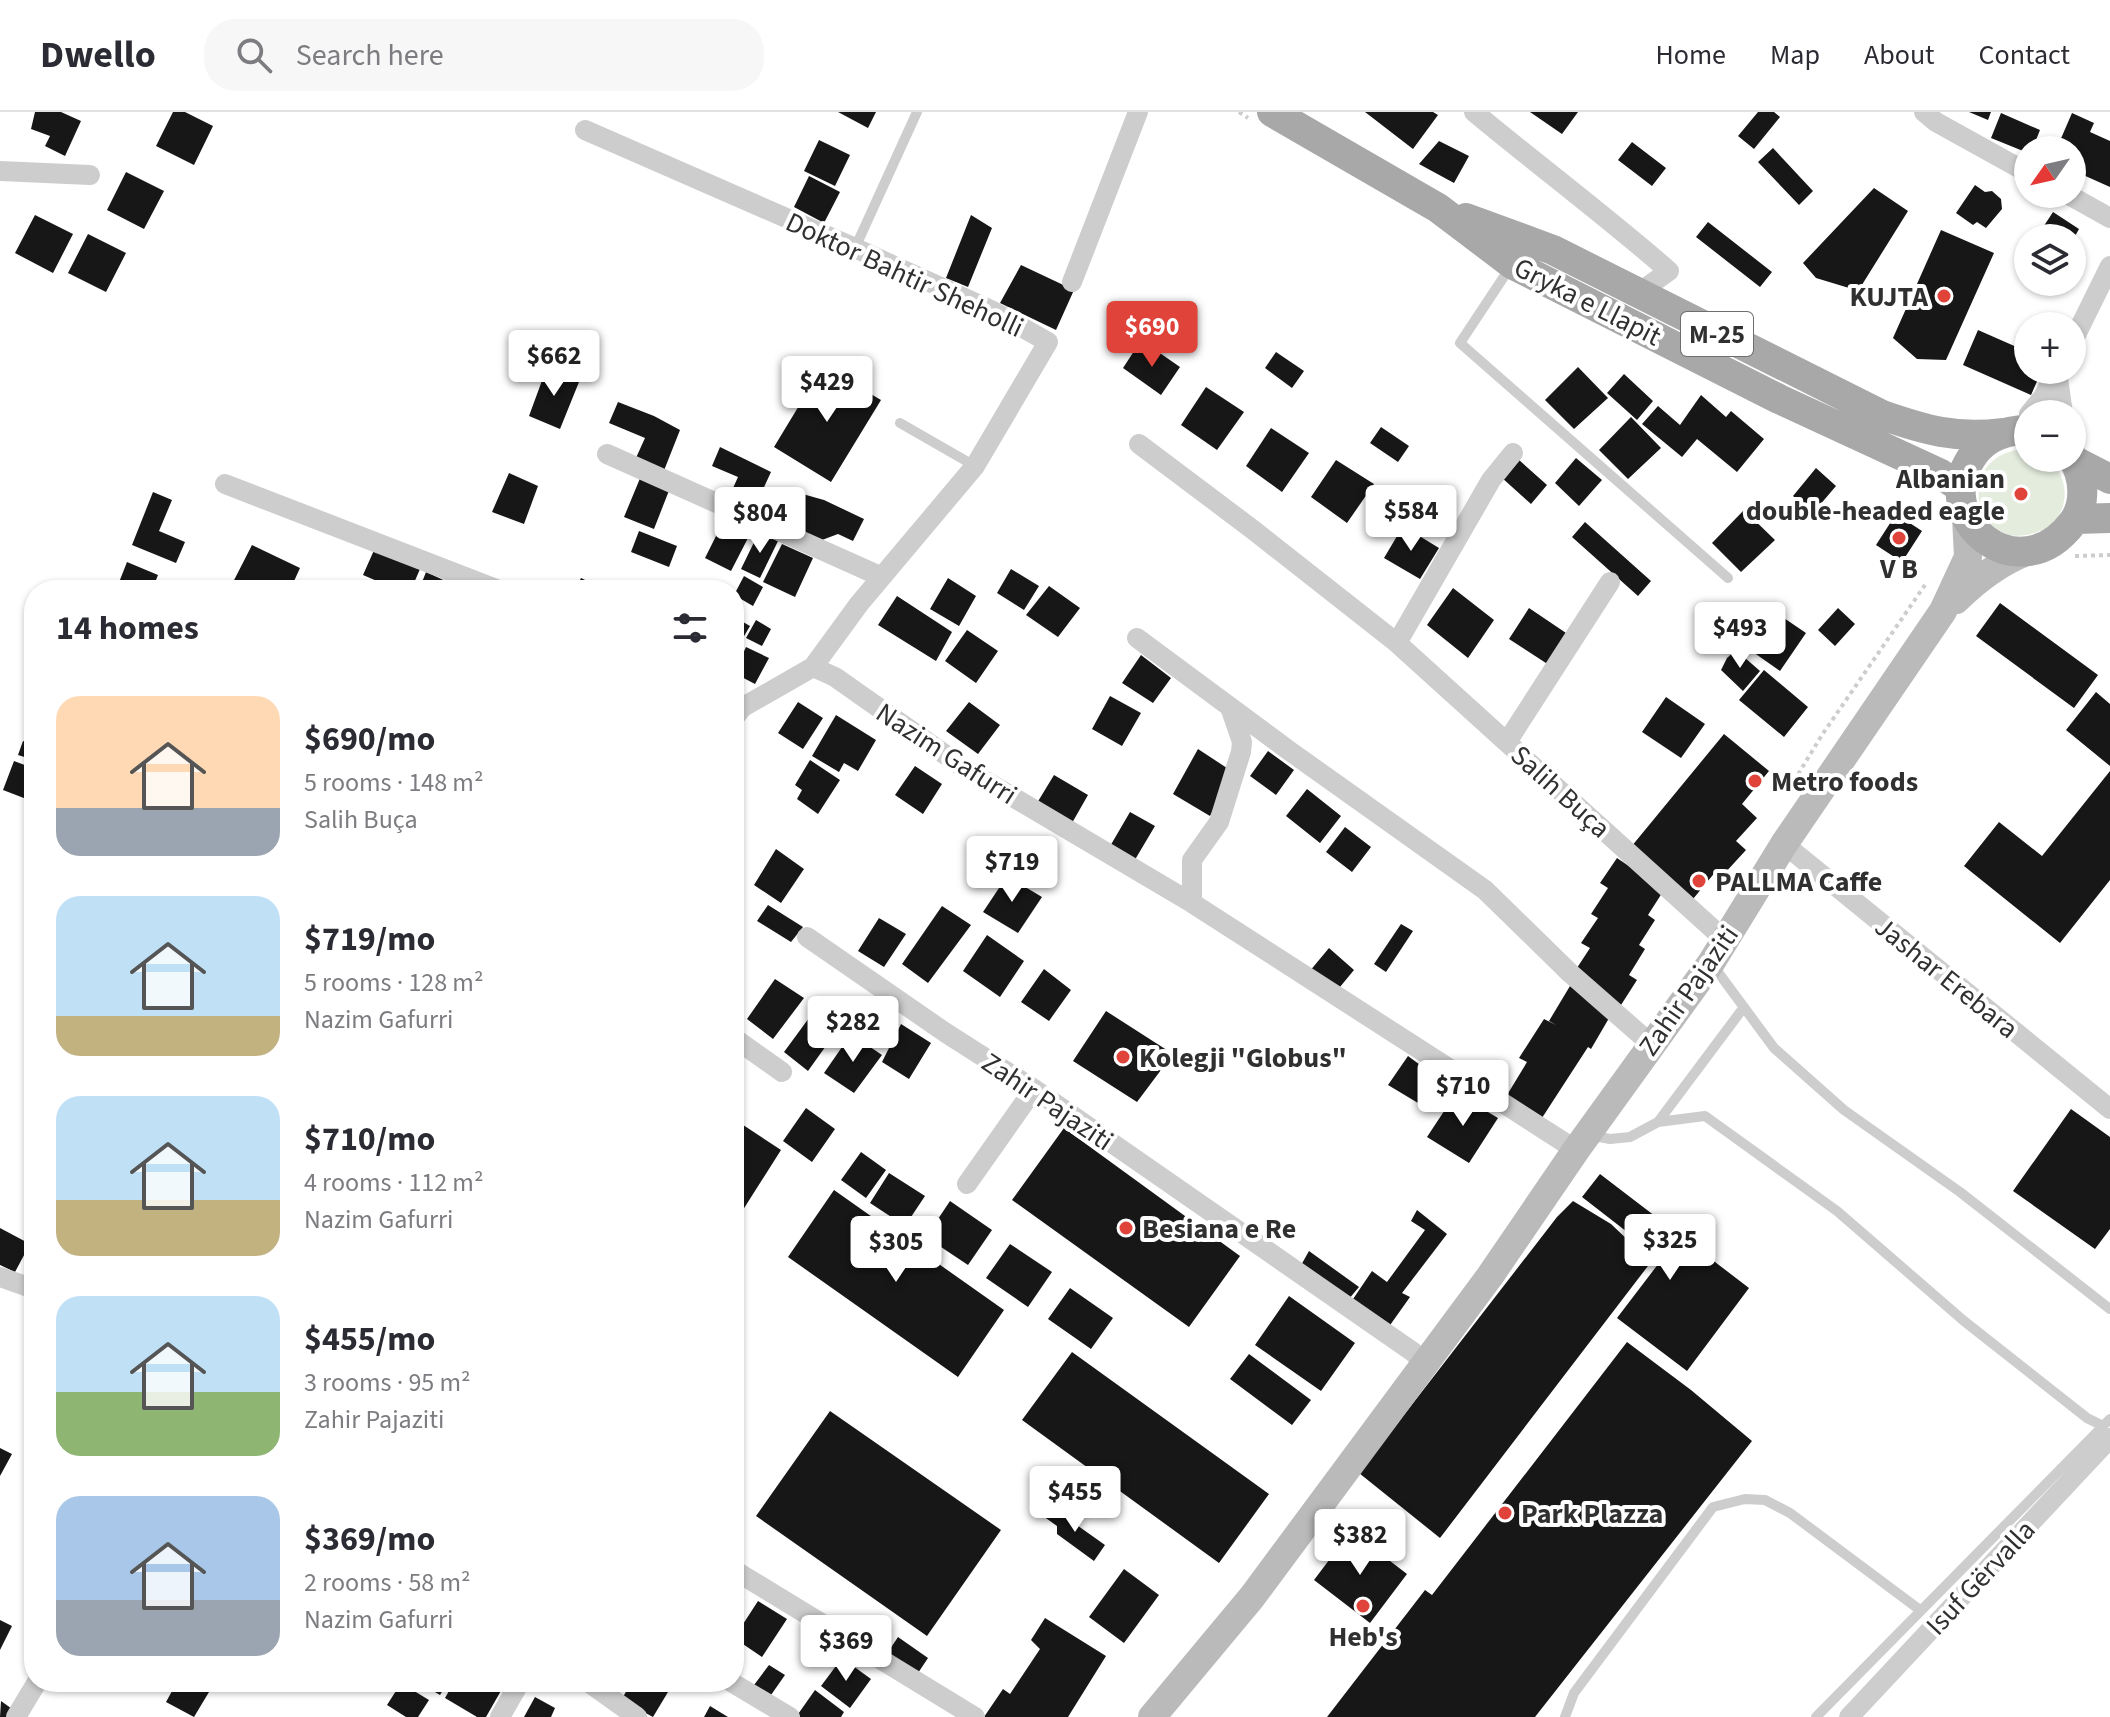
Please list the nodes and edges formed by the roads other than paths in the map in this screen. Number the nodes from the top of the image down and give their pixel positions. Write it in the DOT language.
graph roads {
  1 [pos="917,112"];
  2 [pos="1138,112"];
  3 [pos="1272,112"];
  4 [pos="1474,112"];
  5 [pos="1924,112"];
  6 [pos="585,130"];
  7 [pos="2014,165"];
  8 [pos="0,171"];
  9 [pos="90,175"];
  10 [pos="2086,205"];
  11 [pos="1438,208"];
  12 [pos="2110,218"];
  13 [pos="855,248"];
  14 [pos="1512,264"];
  15 [pos="2110,266"];
  16 [pos="1072,282"];
  17 [pos="1637,294"];
  18 [pos="2086,315"];
  19 [pos="900,423"];
  20 [pos="2014,426"];
  21 [pos="2014,428"];
  22 [pos="1143,446"];
  23 [pos="1513,453"];
  24 [pos="607,454"];
  25 [pos="975,466"];
  26 [pos="2086,466"];
  27 [pos="2079,472"];
  28 [pos="2110,479"];
  29 [pos="225,484"];
  30 [pos="1964,502"];
  31 [pos="2110,518"];
  32 [pos="2076,519"];
  33 [pos="2029,551"];
  34 [pos="882,577"];
  35 [pos="1728,578"];
  36 [pos="473,580"];
  37 [pos="1610,582"];
  38 [pos="1943,611"];
  39 [pos="1137,638"];
  40 [pos="1397,643"];
  41 [pos="813,667"];
  42 [pos="744,705"];
  43 [pos="1230,707"];
  44 [pos="1507,742"];
  45 [pos="1784,844"];
  46 [pos="1192,903"];
  47 [pos="807,937"];
  48 [pos="1718,951"];
  49 [pos="1744,1007"];
  50 [pos="1651,1044"];
  51 [pos="744,1045"];
  52 [pos="782,1072"];
  53 [pos="1034,1089"];
  54 [pos="2110,1109"];
  55 [pos="1658,1122"];
  56 [pos="1582,1142"];
  57 [pos="967,1184"];
  58 [pos="0,1277"];
  59 [pos="24,1285"];
  60 [pos="2110,1309"];
  61 [pos="1424,1363"];
  62 [pos="2108,1427"];
  63 [pos="744,1576"];
  64 [pos="1920,1610"];
  65 [pos="744,1690"];
  66 [pos="31,1692"];
  67 [pos="514,1692"];
  68 [pos="602,1692"];
  69 [pos="16,1717"];
  70 [pos="500,1717"];
  71 [pos="637,1717"];
  72 [pos="790,1717"];
  73 [pos="975,1717"];
  74 [pos="1152,1717"];
  75 [pos="1565,1717"];
  76 [pos="1816,1717"];
  77 [pos="1849,1717"];
  1 -- 13 [label="lane"];
  2 -- 16 [label="street"];
  3 -- 11 [label="main road, Gryka e Llapit / M-25"];
  4 -- 17 [label="street, Gryka e Llapit"];
  5 -- 7 [label="street"];
  6 -- 13 [label="street, Doktor Bahtir Sheholli"];
  8 -- 9 [label="street"];
  10 -- 12 [label="street"];
  11 -- 14 [label="main road, Gryka e Llapit / M-25"];
  11 -- 17 [label="main road, Gryka e Llapit / M-25"];
  13 -- 25 [label="street, Doktor Bahtir Sheholli"];
  14 -- 30 [label="main road, Gryka e Llapit / M-25"];
  14 -- 35 [label="lane"];
  15 -- 18 [label="street"];
  17 -- 20 [label="main road, Gryka e Llapit / M-25"];
  19 -- 25 [label="lane"];
  21 -- 30 [label="main road"];
  22 -- 40 [label="street, Salih Buça"];
  23 -- 40 [label="street"];
  24 -- 34 [label="street"];
  25 -- 34 [label="street, Doktor Bahtir Sheholli"];
  26 -- 28 [label="main road"];
  27 -- 32 [label="main road"];
  29 -- 36 [label="street"];
  30 -- 33 [label="main road, M-25"];
  30 -- 38 [label="main road, Zahir Pajaziti"];
  31 -- 32 [label="main road"];
  32 -- 33 [label="main road"];
  33 -- 38 [label="main road, Zahir Pajaziti"];
  34 -- 41 [label="street, Doktor Bahtir Sheholli"];
  37 -- 44 [label="street"];
  38 -- 45 [label="main road, Zahir Pajaziti"];
  39 -- 43 [label="street"];
  40 -- 44 [label="street, Salih Buça"];
  41 -- 42 [label="street"];
  41 -- 46 [label="street, Nazim Gafurri"];
  43 -- 46 [label="street"];
  43 -- 50 [label="street"];
  44 -- 48 [label="street, Salih Buça"];
  45 -- 48 [label="main road, Zahir Pajaziti"];
  45 -- 54 [label="street, Jashar Erebara"];
  46 -- 56 [label="street, Nazim Gafurri"];
  47 -- 53 [label="street, Zahir Pajaziti"];
  48 -- 49 [label="lane"];
  48 -- 50 [label="main road, Zahir Pajaziti"];
  49 -- 55 [label="lane"];
  49 -- 60 [label="lane"];
  50 -- 56 [label="main road, Zahir Pajaziti"];
  51 -- 52 [label="street"];
  53 -- 57 [label="street"];
  53 -- 61 [label="street, Zahir Pajaziti"];
  55 -- 56 [label="lane"];
  55 -- 62 [label="lane"];
  56 -- 61 [label="main road, Zahir Pajaziti"];
  58 -- 59 [label="street"];
  61 -- 74 [label="main road, Zahir Pajaziti"];
  62 -- 64 [label="lane"];
  62 -- 77 [label="street, Isuf Gërvalla"];
  63 -- 73 [label="street"];
  64 -- 75 [label="lane"];
  64 -- 76 [label="lane"];
  65 -- 72 [label="street"];
  66 -- 69 [label="street"];
  67 -- 70 [label="street"];
  68 -- 71 [label="street"];
}
